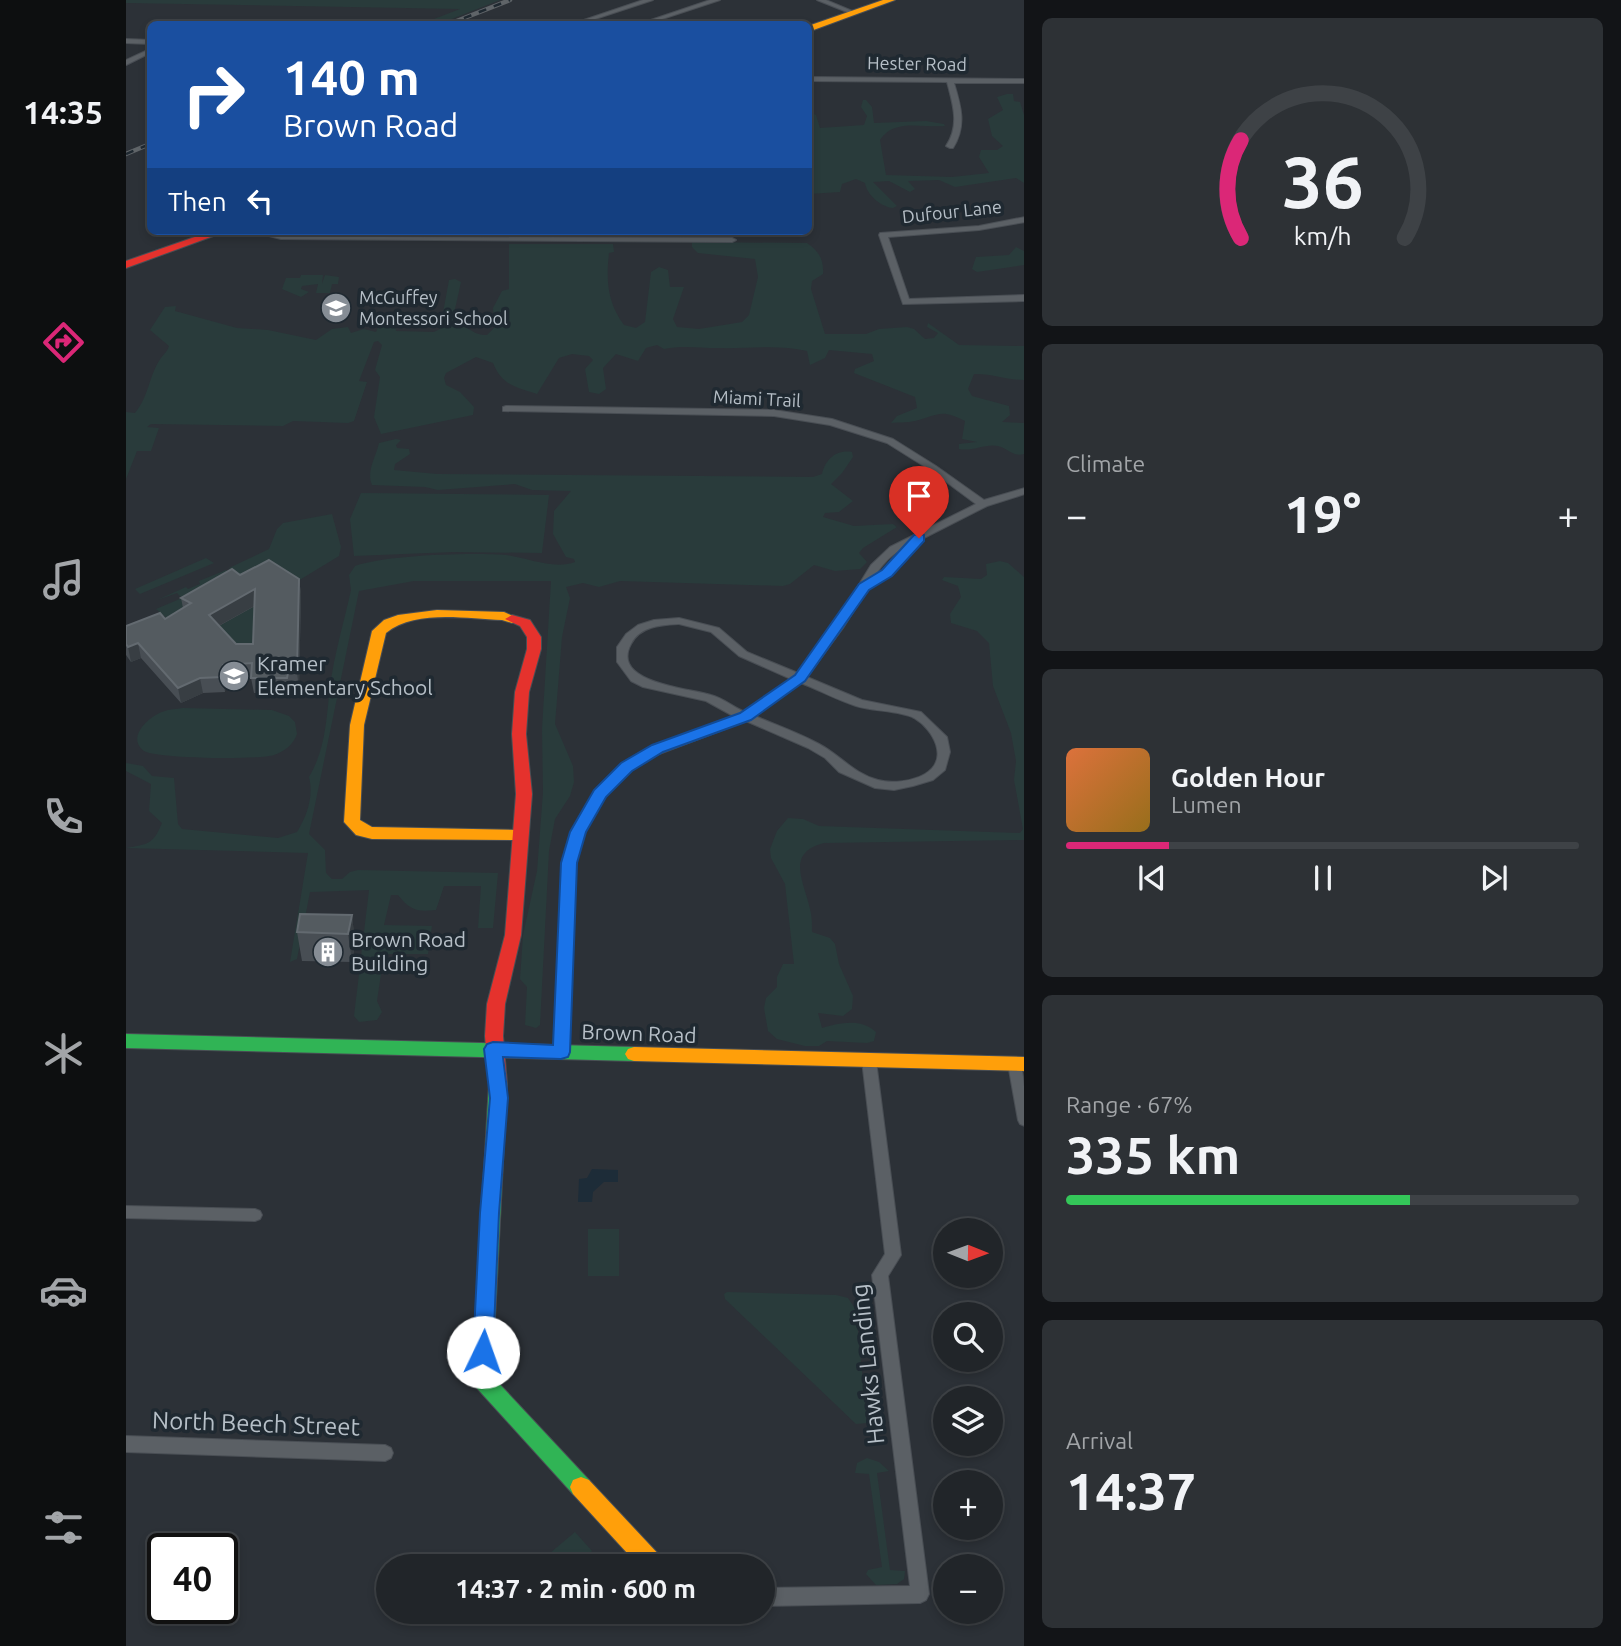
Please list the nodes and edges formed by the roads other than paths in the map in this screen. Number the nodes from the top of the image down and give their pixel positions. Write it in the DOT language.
graph roads {
  1 [pos="650,0"];
  2 [pos="717,0"];
  3 [pos="820,0"];
  4 [pos="891,0"];
  5 [pos="684,3"];
  6 [pos="694,8"];
  7 [pos="854,13"];
  8 [pos="584,21"];
  9 [pos="652,21"];
  10 [pos="812,28"];
  11 [pos="126,41"];
  12 [pos="147,42"];
  13 [pos="147,52"];
  14 [pos="126,63"];
  15 [pos="812,79"];
  16 [pos="950,80"];
  17 [pos="1024,81"];
  18 [pos="950,146"];
  19 [pos="1024,219"];
  20 [pos="211,235"];
  21 [pos="272,235"];
  22 [pos="732,240"];
  23 [pos="126,265"];
  24 [pos="1024,298"];
  25 [pos="506,409"];
  26 [pos="1024,491"];
  27 [pos="982,504"];
  28 [pos="800,678"];
  29 [pos="746,717"];
  30 [pos="520,836"];
  31 [pos="126,1041"];
  32 [pos="493,1049"];
  33 [pos="561,1052"];
  34 [pos="869,1061"];
  35 [pos="1020,1064"];
  36 [pos="1024,1120"];
  37 [pos="126,1212"];
  38 [pos="255,1215"];
  39 [pos="126,1444"];
  40 [pos="385,1453"];
  41 [pos="643,1554"];
  42 [pos="775,1597"];
  1 -- 8 [label="street"];
  2 -- 6 [label="street"];
  3 -- 7 [label="street"];
  4 -- 7 [label="main road"];
  5 -- 6 [label="street"];
  6 -- 9 [label="street"];
  7 -- 10 [label="main road"];
  11 -- 12 [label="street"];
  13 -- 14 [label="street"];
  15 -- 16 [label="street, Hester Road"];
  16 -- 17 [label="street, Hester Road"];
  16 -- 18 [label="street"];
  19 -- 24 [label="street, Dufour Lane"];
  20 -- 23 [label="main road"];
  21 -- 22 [label="street"];
  25 -- 27 [label="street, Miami Trail"];
  26 -- 27 [label="street"];
  27 -- 28 [label="street"];
  28 -- 29 [label="street"];
  28 -- 29 [label="street"];
  28 -- 29 [label="street"];
  29 -- 33 [label="street"];
  30 -- 30 [label="main road"];
  30 -- 32 [label="main road"];
  31 -- 32 [label="main road, Brown Road"];
  32 -- 33 [label="main road, Brown Road"];
  32 -- 41 [label="main road"];
  33 -- 34 [label="main road, Brown Road"];
  34 -- 35 [label="main road, Brown Road"];
  34 -- 42 [label="street, Hawks Landing"];
  35 -- 36 [label="street"];
  37 -- 38 [label="street"];
  39 -- 40 [label="street, North Beech Street"];
}
